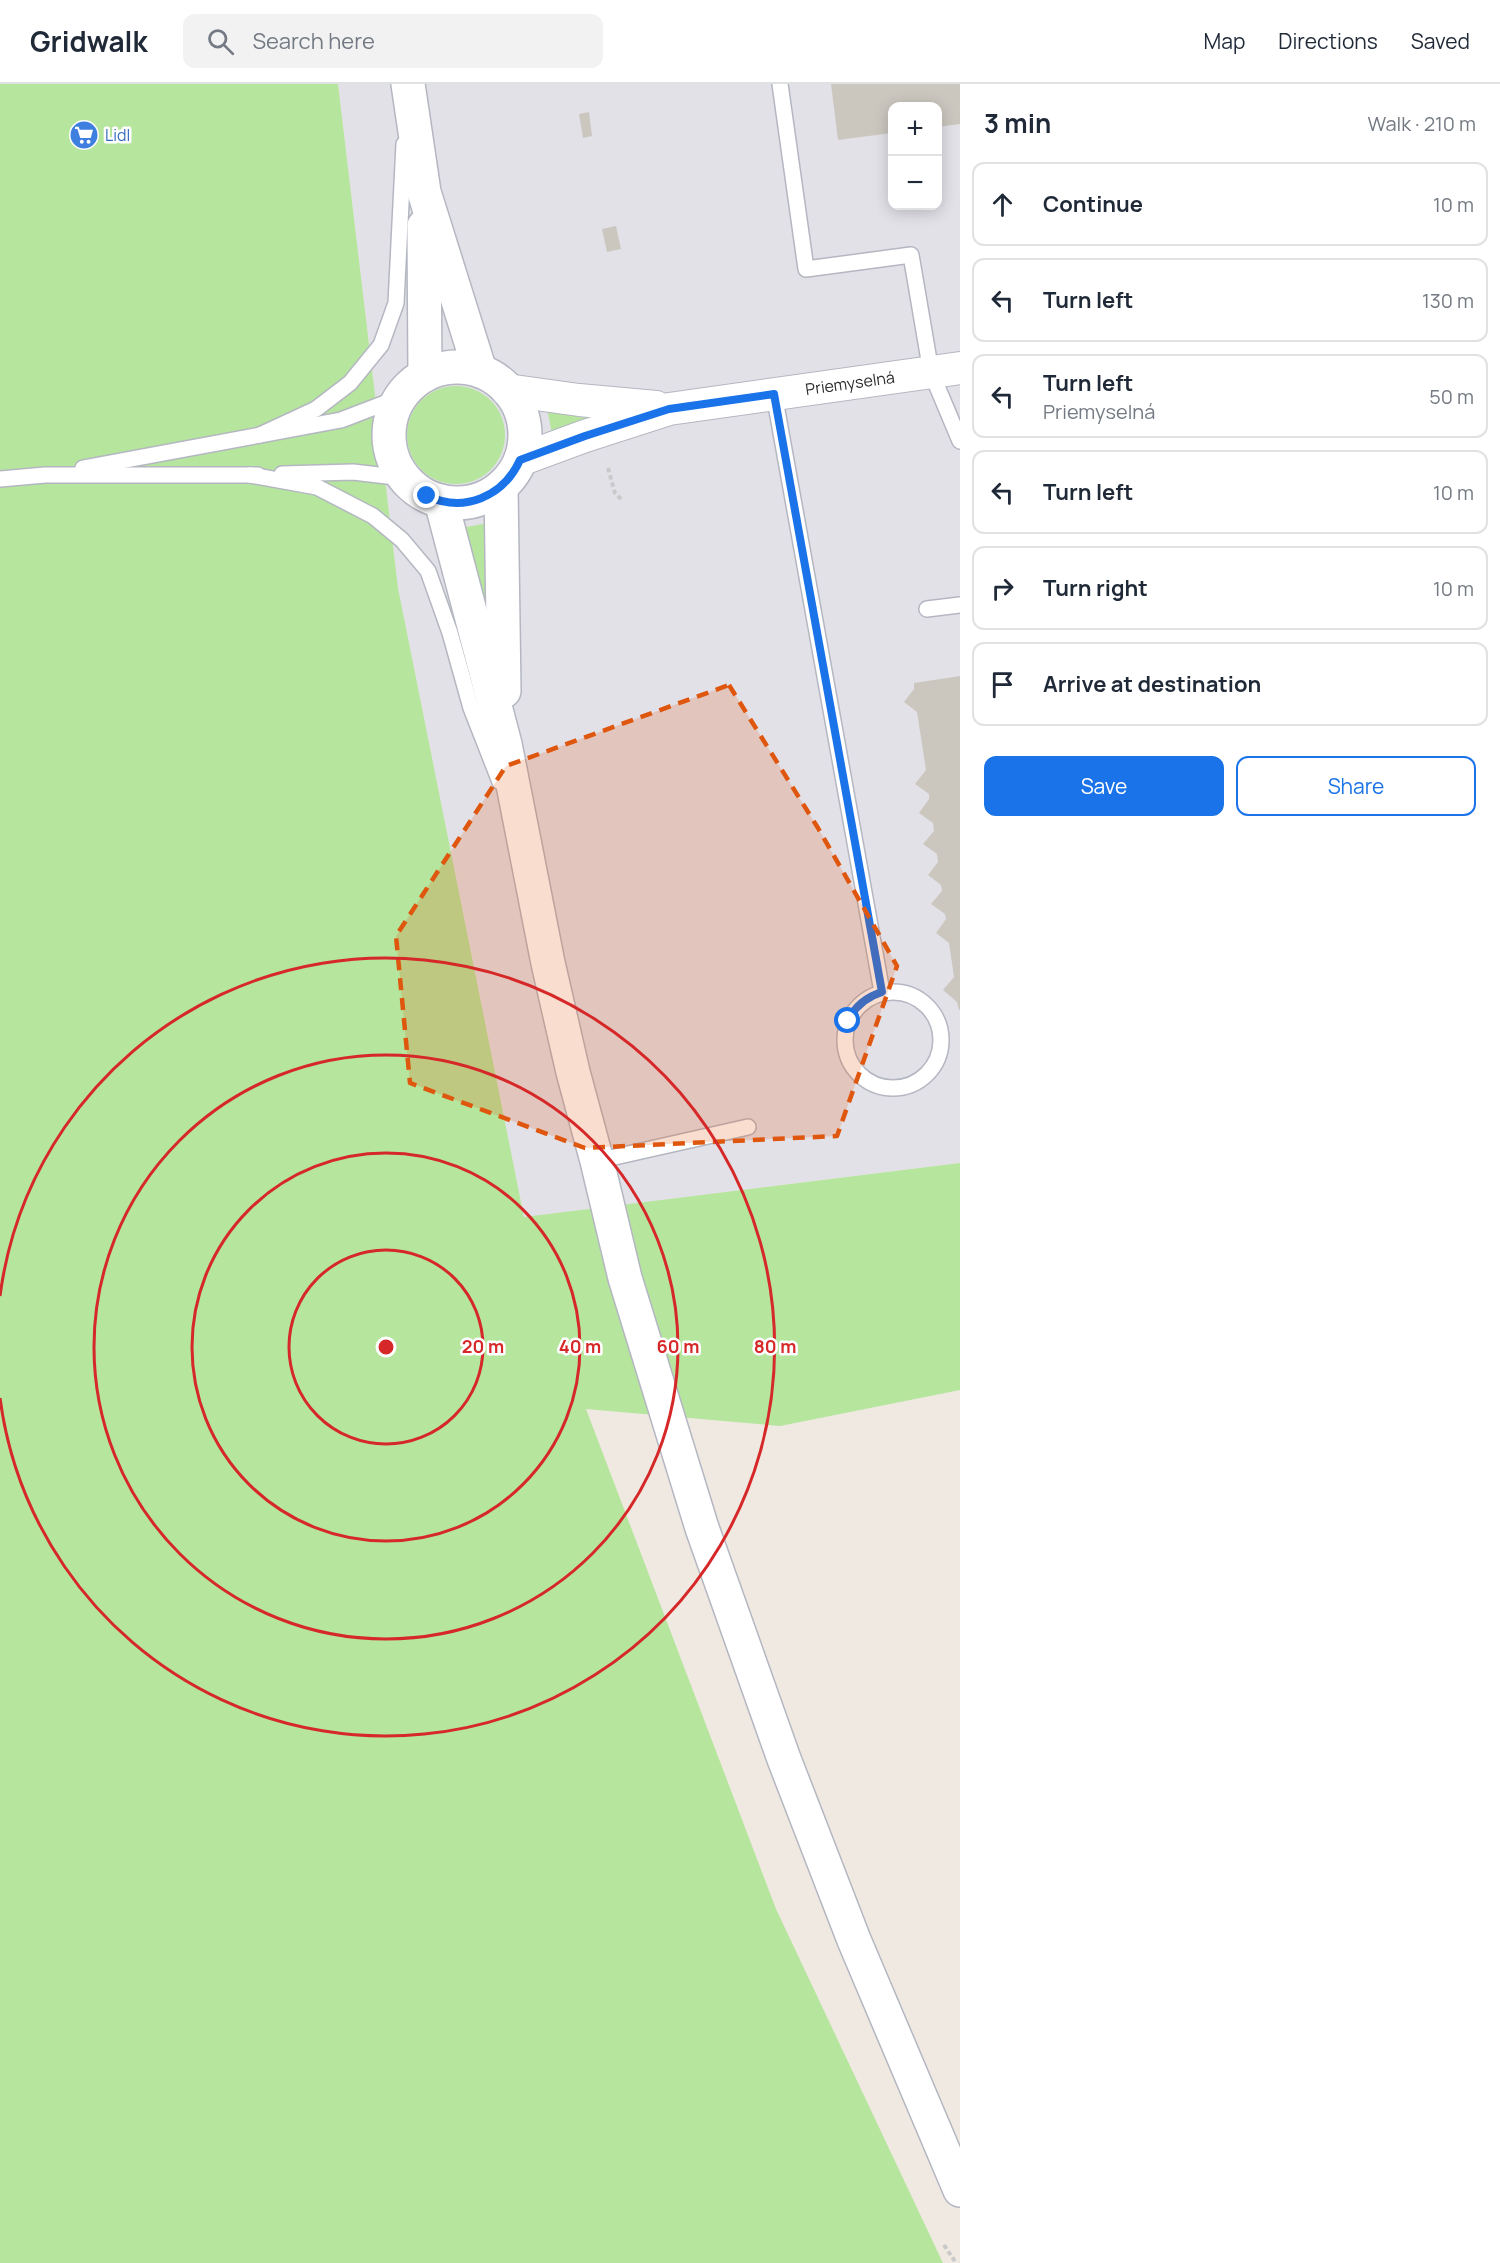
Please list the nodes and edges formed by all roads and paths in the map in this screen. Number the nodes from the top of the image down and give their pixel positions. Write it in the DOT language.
graph roads {
  1 [pos="408,84"];
  2 [pos="780,84"];
  3 [pos="424,192"];
  4 [pos="945,370"];
  5 [pos="480,371"];
  6 [pos="424,375"];
  7 [pos="507,390"];
  8 [pos="774,394"];
  9 [pos="401,397"];
  10 [pos="669,409"];
  11 [pos="260,435"];
  12 [pos="960,441"];
  13 [pos="520,460"];
  14 [pos="608,468"];
  15 [pos="45,475"];
  16 [pos="250,475"];
  17 [pos="404,478"];
  18 [pos="0,479"];
  19 [pos="501,487"];
  20 [pos="441,501"];
  21 [pos="623,501"];
  22 [pos="960,605"];
  23 [pos="927,609"];
  24 [pos="505,744"];
  25 [pos="519,822"];
  26 [pos="882,992"];
  27 [pos="748,1127"];
  28 [pos="597,1161"];
  29 [pos="960,2190"];
  30 [pos="944,2245"];
  31 [pos="956,2263"];
  1 -- 3 [label="main road"];
  1 -- 11 [label="lane"];
  2 -- 4 [label="lane"];
  3 -- 5 [label="main road"];
  3 -- 6 [label="main road"];
  4 -- 8 [label="street, Priemyselná"];
  4 -- 12 [label="lane"];
  5 -- 6 [label="main road"];
  5 -- 7 [label="main road"];
  6 -- 9 [label="main road"];
  7 -- 10 [label="street, Priemyselná"];
  7 -- 13 [label="main road"];
  8 -- 10 [label="street, Priemyselná"];
  8 -- 26 [label="lane"];
  9 -- 11 [label="lane"];
  9 -- 17 [label="main road"];
  10 -- 13 [label="street, Priemyselná"];
  11 -- 15 [label="lane"];
  13 -- 19 [label="main road"];
  14 -- 21 [label="path"];
  15 -- 16 [label="lane"];
  15 -- 18 [label="lane"];
  16 -- 17 [label="lane"];
  16 -- 25 [label="lane"];
  17 -- 20 [label="main road"];
  19 -- 20 [label="main road"];
  19 -- 24 [label="main road"];
  20 -- 24 [label="main road"];
  22 -- 23 [label="lane"];
  24 -- 25 [label="main road"];
  25 -- 28 [label="main road"];
  26 -- 26 [label="lane"];
  27 -- 28 [label="lane"];
  28 -- 29 [label="main road"];
  30 -- 31 [label="path"];
}
